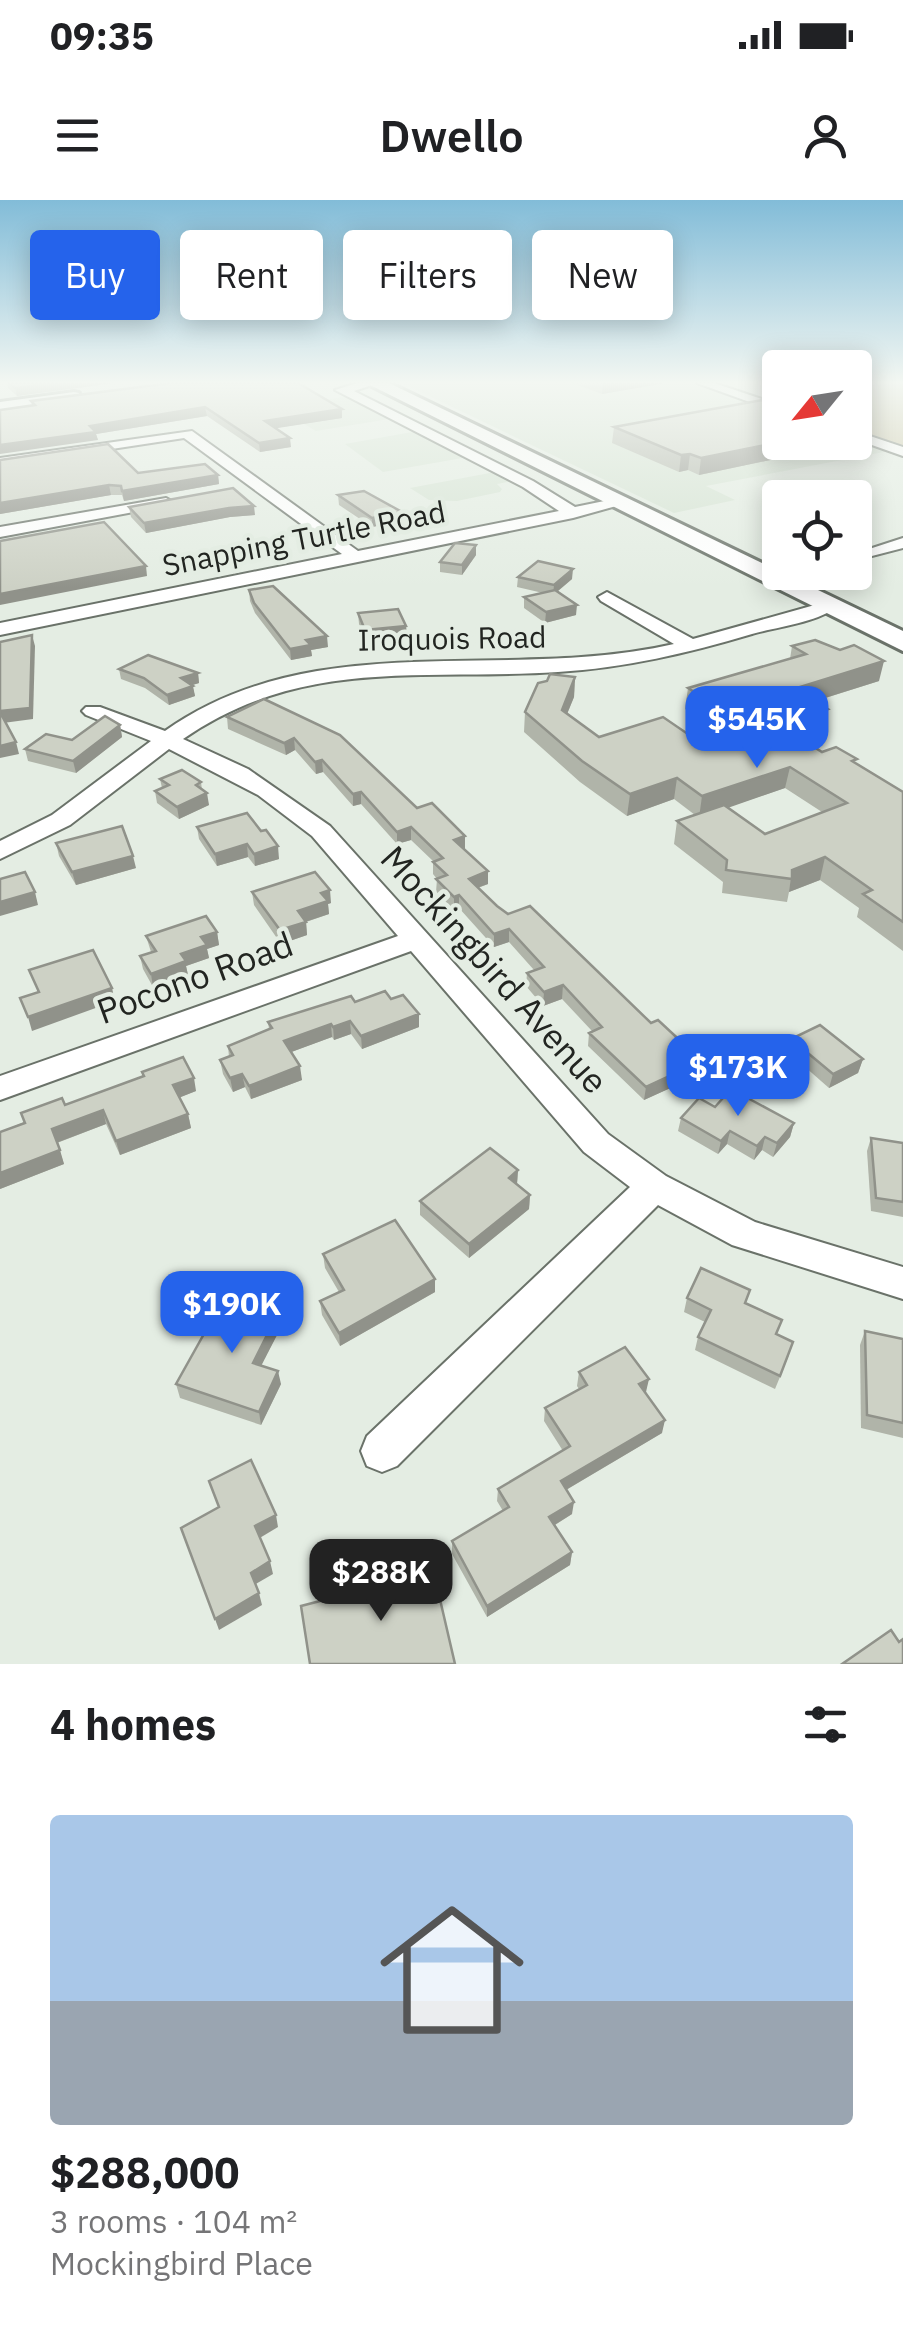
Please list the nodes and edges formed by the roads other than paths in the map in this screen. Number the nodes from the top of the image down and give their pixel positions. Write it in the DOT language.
graph roads {
  1 [pos="71,451"];
  2 [pos="210,451"];
  3 [pos="466,451"];
  4 [pos="513,451"];
  5 [pos="0,462"];
  6 [pos="256,485"];
  7 [pos="238,489"];
  8 [pos="183,499"];
  9 [pos="619,503"];
  10 [pos="573,513"];
  11 [pos="0,532"];
  12 [pos="903,542"];
  13 [pos="872,551"];
  14 [pos="353,554"];
  15 [pos="607,597"];
  16 [pos="829,606"];
  17 [pos="0,629"];
  18 [pos="903,642"];
  19 [pos="689,645"];
  20 [pos="94,711"];
  21 [pos="164,738"];
  22 [pos="0,851"];
  23 [pos="415,940"];
  24 [pos="0,1088"];
  25 [pos="654,1186"];
  26 [pos="903,1283"];
  27 [pos="382,1451"];
  1 -- 5 [label="street"];
  2 -- 6 [label="street"];
  3 -- 10 [label="street"];
  4 -- 9 [label="main road"];
  6 -- 7 [label="street"];
  6 -- 14 [label="street"];
  8 -- 11 [label="street"];
  9 -- 10 [label="street, Snapping Turtle Road"];
  9 -- 16 [label="main road"];
  10 -- 14 [label="street, Snapping Turtle Road"];
  12 -- 13 [label="street"];
  14 -- 17 [label="street, Snapping Turtle Road"];
  15 -- 19 [label="street"];
  16 -- 18 [label="main road"];
  16 -- 19 [label="street, Iroquois Road"];
  19 -- 21 [label="street, Iroquois Road"];
  20 -- 21 [label="street, Mockingbird Avenue"];
  21 -- 22 [label="street, Iroquois Road"];
  21 -- 23 [label="street, Mockingbird Avenue"];
  23 -- 24 [label="street, Pocono Road"];
  23 -- 25 [label="street, Mockingbird Avenue"];
  25 -- 26 [label="street, Mockingbird Avenue"];
  25 -- 27 [label="street"];
}
